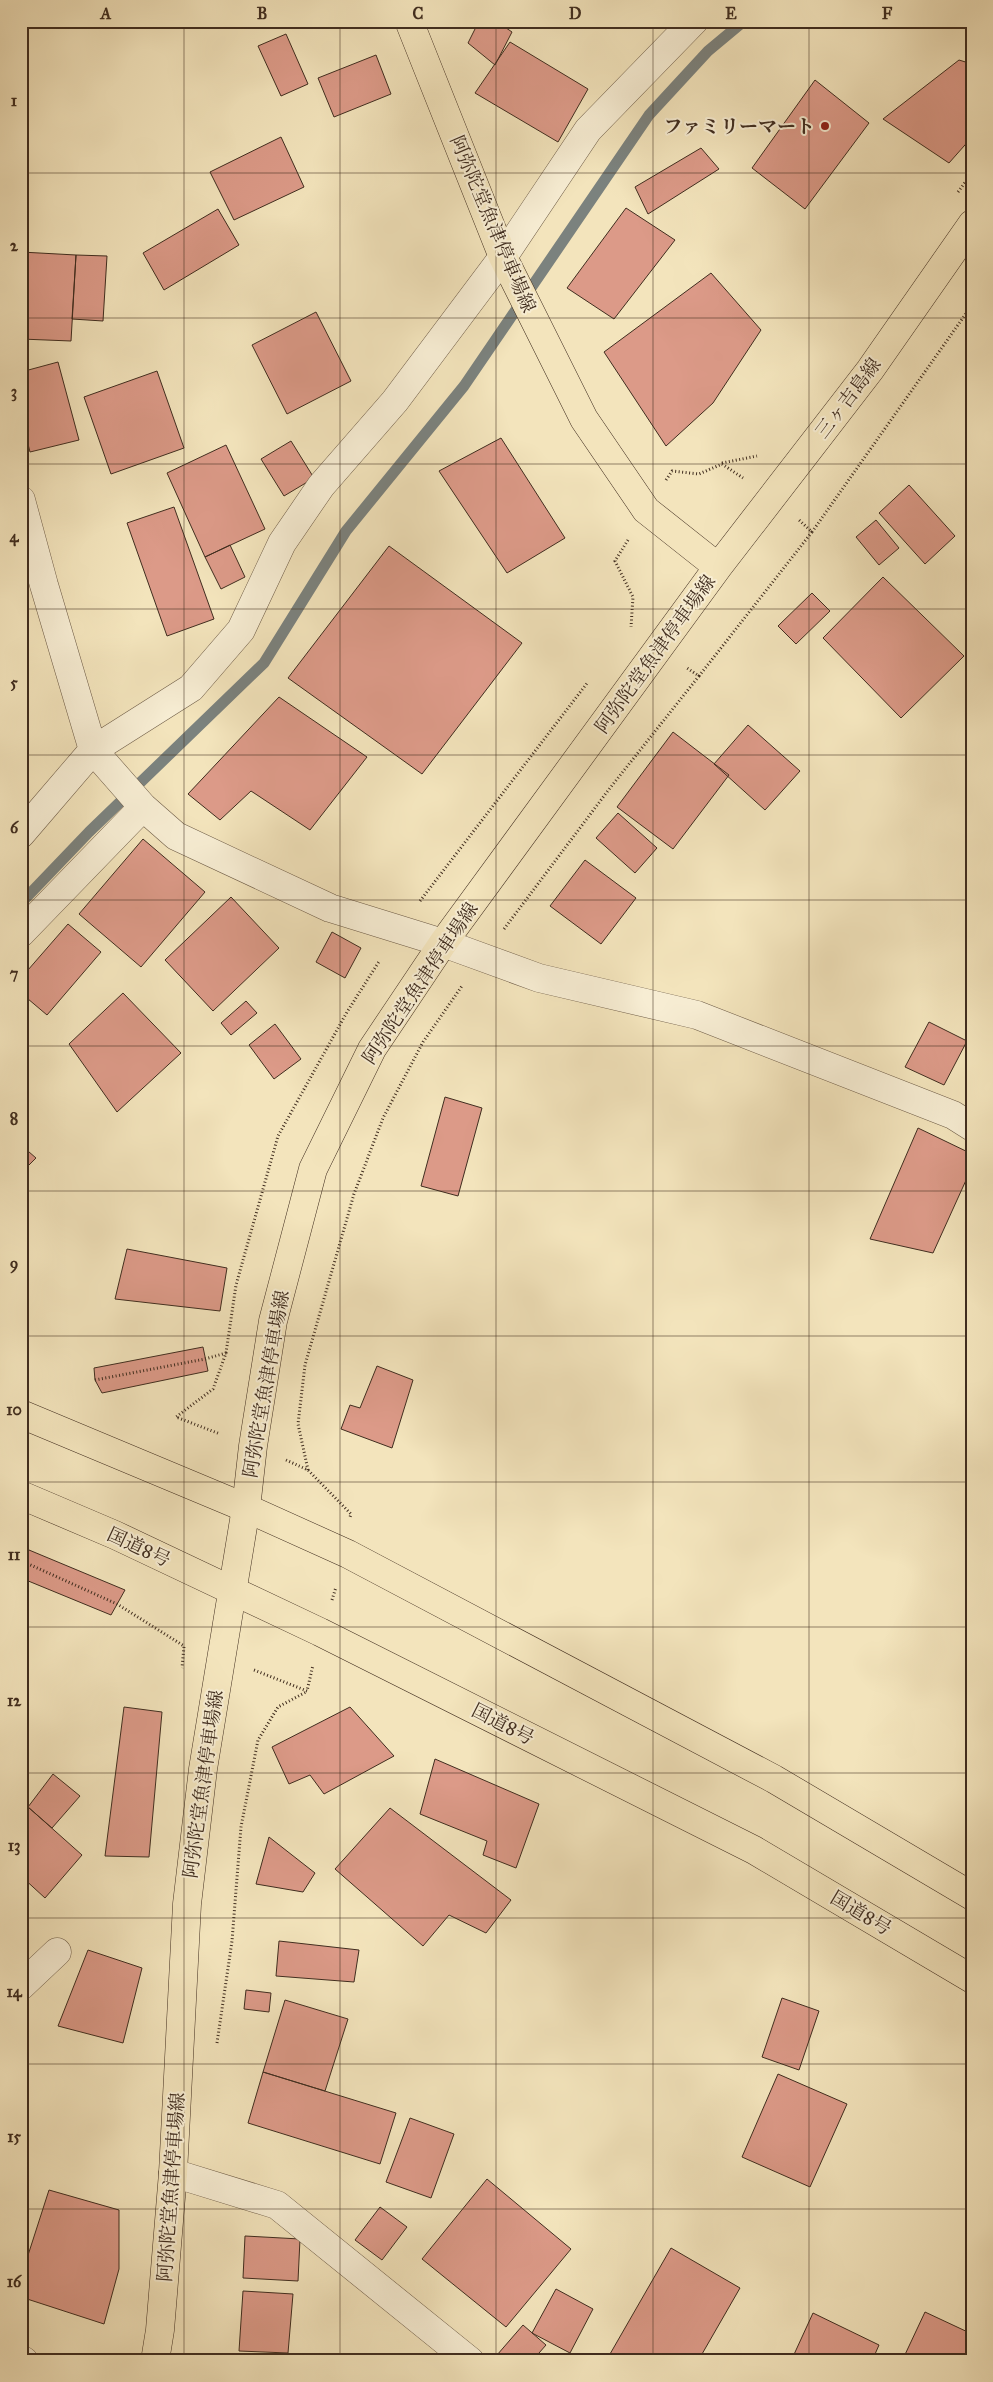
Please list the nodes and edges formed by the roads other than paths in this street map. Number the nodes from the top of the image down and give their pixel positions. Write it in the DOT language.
graph roads {
  1 [pos="409,21"];
  2 [pos="694,21"];
  3 [pos="972,224"];
  4 [pos="503,257"];
  5 [pos="21,500"];
  6 [pos="718,567"];
  7 [pos="93,750"];
  8 [pos="143,807"];
  9 [pos="21,834"];
  10 [pos="21,933"];
  11 [pos="443,942"];
  12 [pos="972,1127"];
  13 [pos="21,1414"];
  14 [pos="21,1495"];
  15 [pos="246,1508"];
  16 [pos="231,1590"];
  17 [pos="972,1896"];
  18 [pos="57,1952"];
  19 [pos="972,1979"];
  20 [pos="21,1986"];
  21 [pos="173,2173"];
  22 [pos="155,2361"];
  23 [pos="470,2361"];
  1 -- 4 [label="main road, 阿弥陀堂魚津停車場線"];
  2 -- 4 [label="street"];
  3 -- 6 [label="main road, 三ヶ吉島線"];
  4 -- 6 [label="main road, 阿弥陀堂魚津停車場線"];
  4 -- 7 [label="street"];
  5 -- 7 [label="street"];
  6 -- 11 [label="main road, 阿弥陀堂魚津停車場線"];
  7 -- 8 [label="street"];
  7 -- 9 [label="street"];
  8 -- 10 [label="street"];
  8 -- 11 [label="street"];
  11 -- 12 [label="street"];
  11 -- 15 [label="main road, 阿弥陀堂魚津停車場線"];
  13 -- 15 [label="main road"];
  14 -- 16 [label="main road, 国道8号"];
  15 -- 16 [label="main road, 阿弥陀堂魚津停車場線"];
  15 -- 17 [label="main road"];
  16 -- 19 [label="main road, 国道8号"];
  16 -- 21 [label="main road, 阿弥陀堂魚津停車場線"];
  18 -- 20 [label="street"];
  21 -- 22 [label="main road, 阿弥陀堂魚津停車場線"];
  21 -- 23 [label="street"];
}
